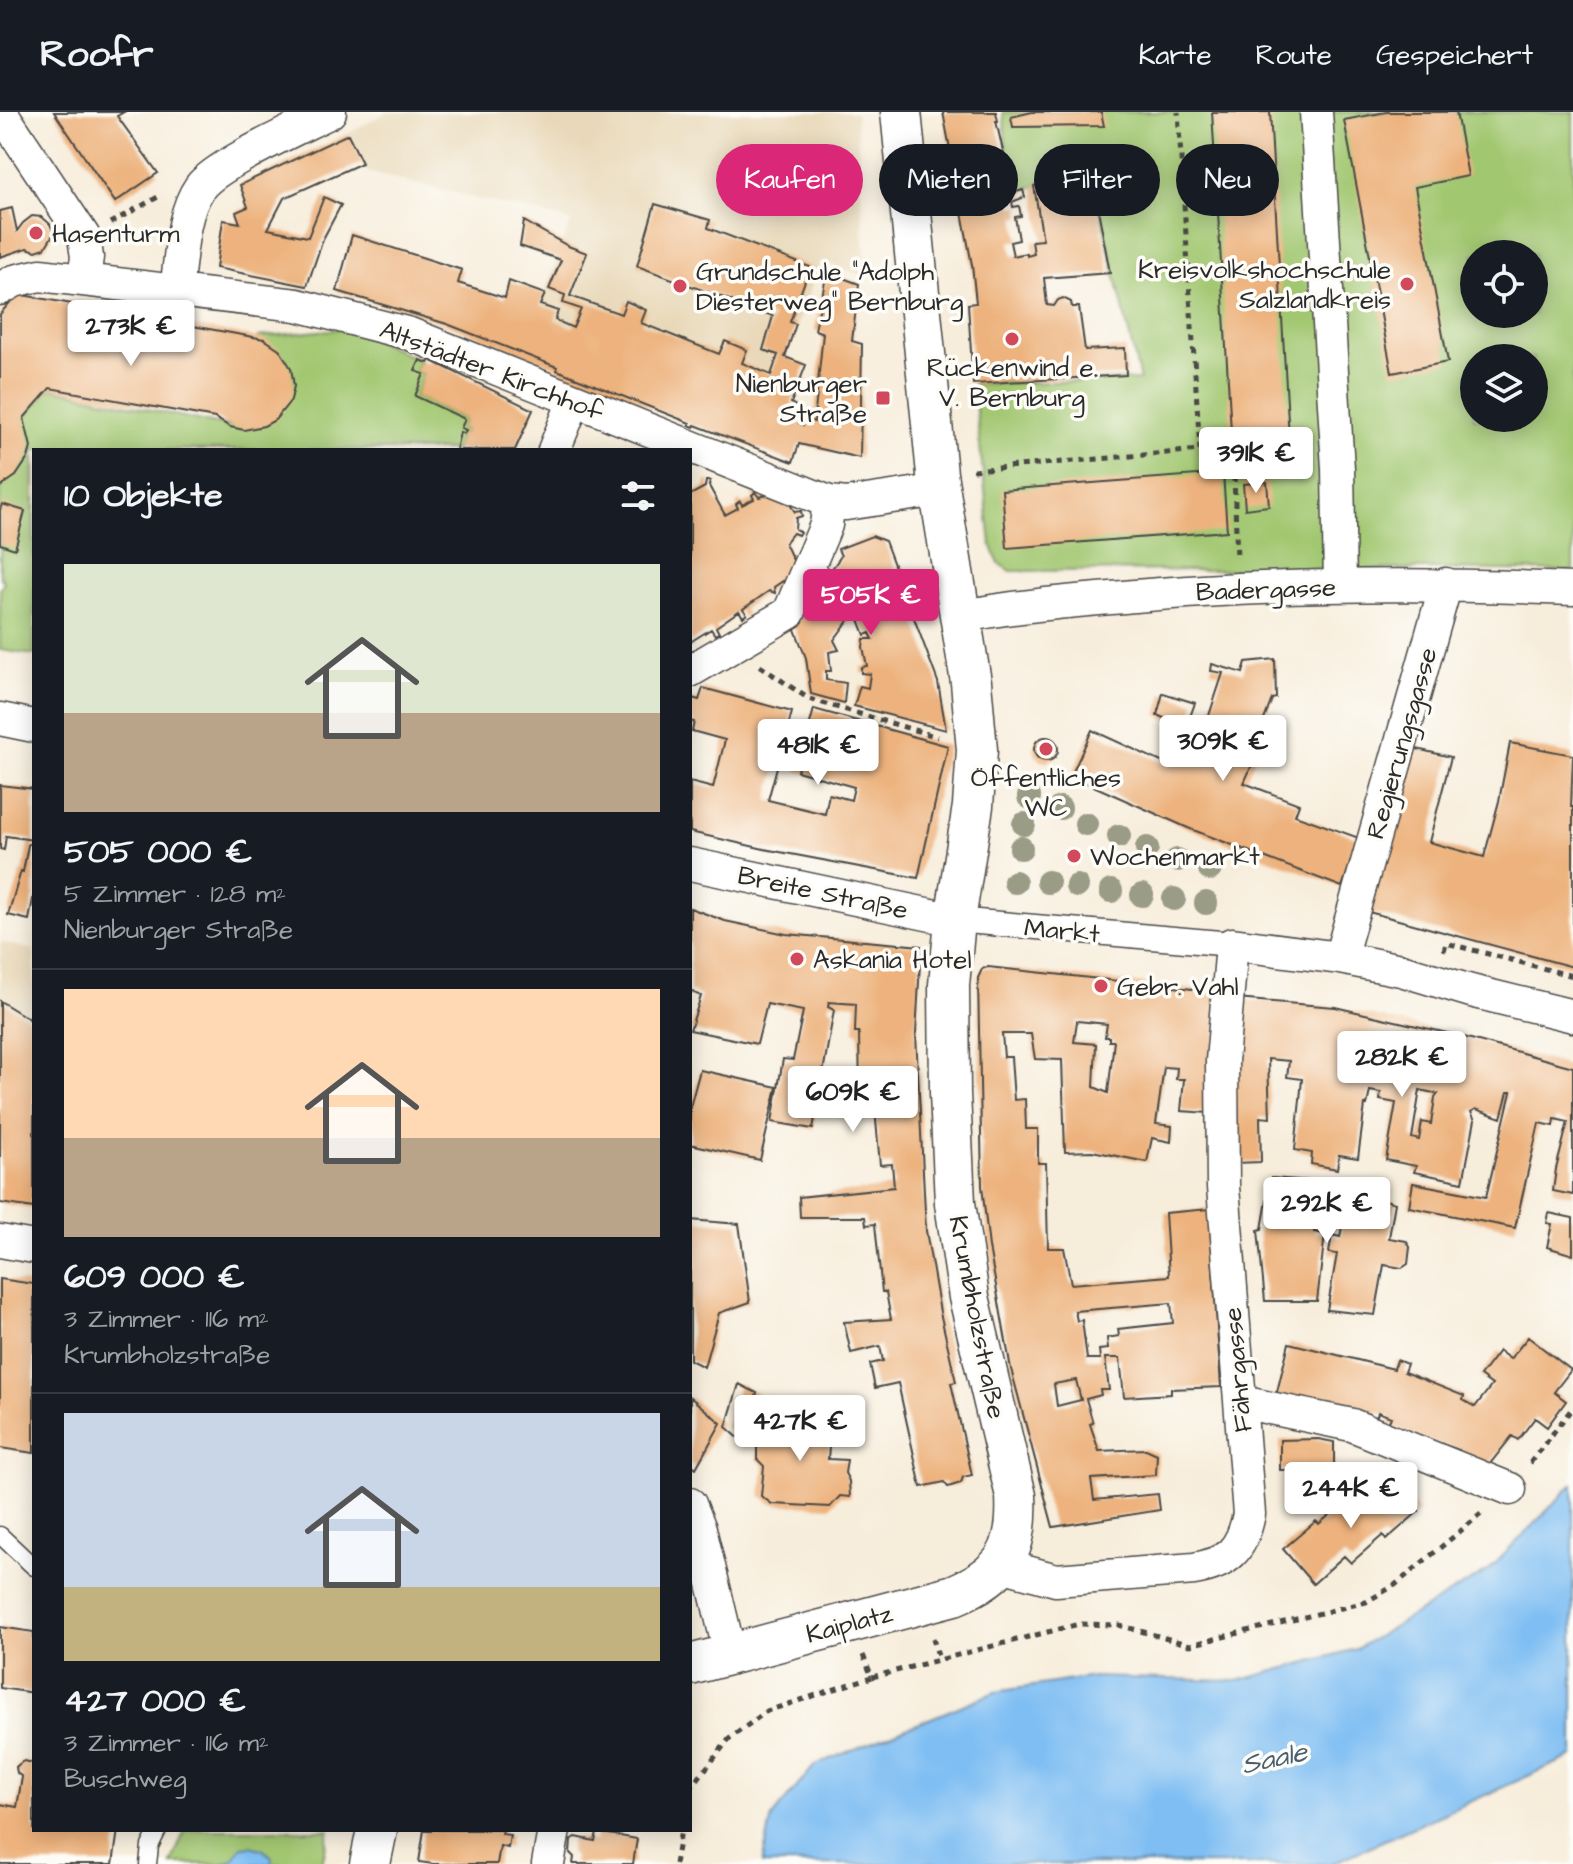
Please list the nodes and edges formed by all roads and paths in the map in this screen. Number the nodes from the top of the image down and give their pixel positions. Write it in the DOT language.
graph roads {
  1 [pos="1,112"];
  2 [pos="330,112"];
  3 [pos="901,112"];
  4 [pos="1178,112"];
  5 [pos="1316,112"];
  6 [pos="200,187"];
  7 [pos="84,237"];
  8 [pos="84,279"];
  9 [pos="0,289"];
  10 [pos="176,290"];
  11 [pos="574,401"];
  12 [pos="555,448"];
  13 [pos="1200,450"];
  14 [pos="1338,469"];
  15 [pos="1234,476"];
  16 [pos="938,482"];
  17 [pos="829,502"];
  18 [pos="1446,584"];
  19 [pos="1340,586"];
  20 [pos="1238,587"];
  21 [pos="1573,589"];
  22 [pos="960,617"];
  23 [pos="732,646"];
  24 [pos="692,670"];
  25 [pos="0,719"];
  26 [pos="32,726"];
  27 [pos="985,751"];
  28 [pos="692,864"];
  29 [pos="955,920"];
  30 [pos="1232,944"];
  31 [pos="1340,958"];
  32 [pos="1573,1016"];
  33 [pos="0,1241"];
  34 [pos="32,1247"];
  35 [pos="1241,1402"];
  36 [pos="1510,1489"];
  37 [pos="692,1509"];
  38 [pos="0,1535"];
  39 [pos="32,1565"];
  40 [pos="1001,1565"];
  41 [pos="930,1629"];
  42 [pos="730,1654"];
  43 [pos="939,1660"];
  44 [pos="692,1664"];
  45 [pos="872,1677"];
  46 [pos="692,1786"];
  47 [pos="157,1832"];
  48 [pos="377,1832"];
  49 [pos="554,1832"];
  50 [pos="681,1832"];
  51 [pos="148,1864"];
  52 [pos="370,1864"];
  53 [pos="548,1864"];
  54 [pos="675,1864"];
  1 -- 7 [label="street"];
  2 -- 6 [label="street"];
  3 -- 16 [label="street"];
  4 -- 13 [label="path"];
  5 -- 14 [label="street"];
  6 -- 7 [label="path"];
  6 -- 10 [label="street"];
  7 -- 8 [label="street"];
  8 -- 9 [label="street, Altstädter Kirchhof"];
  8 -- 10 [label="street, Altstädter Kirchhof"];
  10 -- 11 [label="street, Altstädter Kirchhof"];
  11 -- 12 [label="street"];
  11 -- 17 [label="street, Altstädter Kirchhof"];
  13 -- 15 [label="path"];
  13 -- 16 [label="path"];
  14 -- 15 [label="path"];
  14 -- 19 [label="street"];
  15 -- 20 [label="path"];
  16 -- 17 [label="street, Altstädter Kirchhof"];
  16 -- 22 [label="street"];
  17 -- 23 [label="street"];
  18 -- 19 [label="street, Badergasse"];
  18 -- 21 [label="street, Badergasse"];
  18 -- 31 [label="street, Regierungsgasse"];
  19 -- 20 [label="street, Badergasse"];
  20 -- 22 [label="street, Badergasse"];
  22 -- 27 [label="street"];
  23 -- 24 [label="street"];
  23 -- 27 [label="path"];
  25 -- 26 [label="street"];
  27 -- 29 [label="street"];
  28 -- 29 [label="street, Breite Straße"];
  29 -- 30 [label="street, Markt"];
  29 -- 40 [label="street, Krumbholzstraße"];
  30 -- 31 [label="street, Markt"];
  30 -- 35 [label="street, Fährgasse"];
  31 -- 32 [label="street, Markt"];
  33 -- 34 [label="street"];
  35 -- 36 [label="street"];
  35 -- 40 [label="street, Fährgasse"];
  37 -- 42 [label="street"];
  38 -- 39 [label="lane"];
  40 -- 42 [label="street, Kaiplatz"];
  41 -- 43 [label="path"];
  42 -- 44 [label="street, Kaiplatz"];
  45 -- 46 [label="path"];
  47 -- 51 [label="lane"];
  48 -- 52 [label="street"];
  49 -- 53 [label="street"];
  50 -- 54 [label="path"];
}
